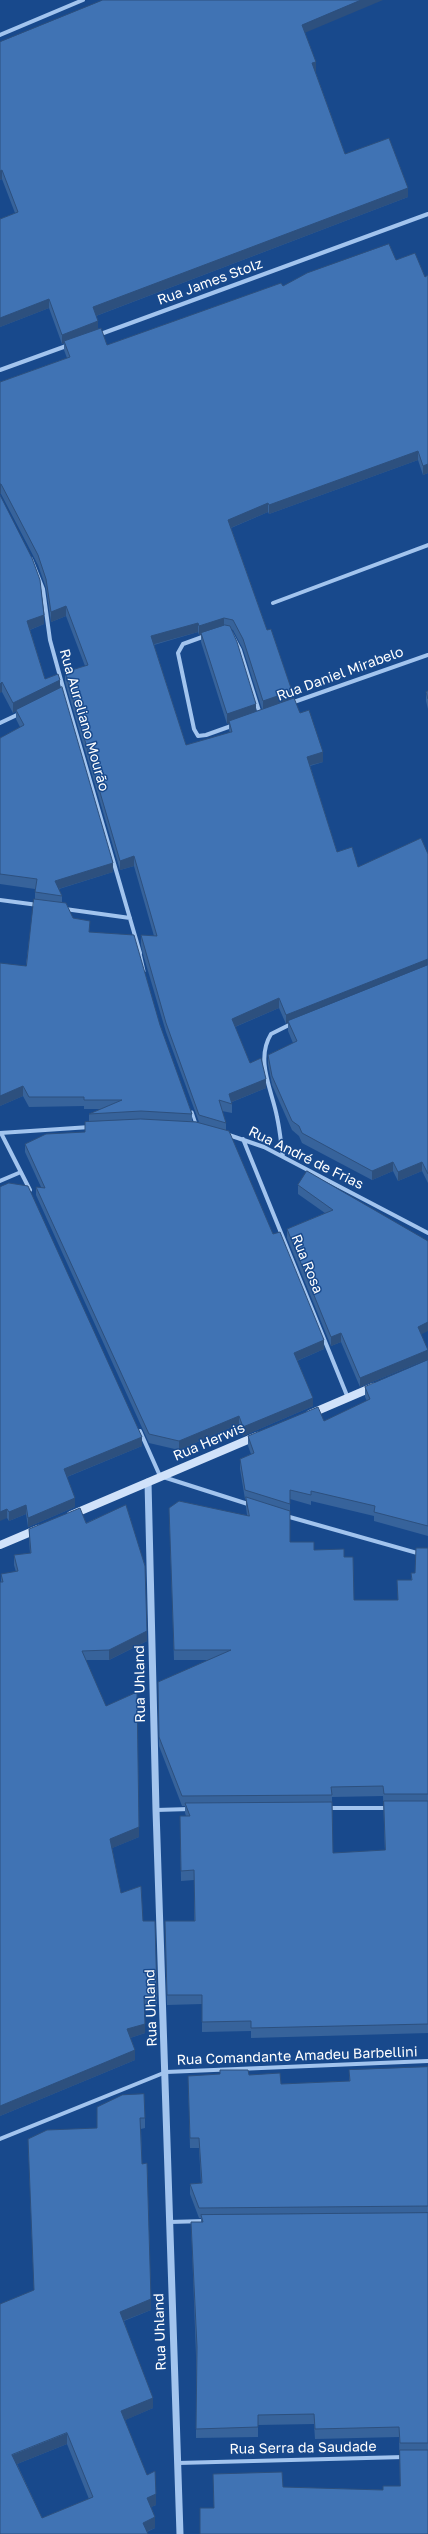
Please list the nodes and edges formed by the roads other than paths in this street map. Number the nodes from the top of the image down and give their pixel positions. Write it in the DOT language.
graph roads {
  1 [pos="83,0"];
  2 [pos="0,35"];
  3 [pos="428,214"];
  4 [pos="90,338"];
  5 [pos="75,343"];
  6 [pos="0,370"];
  7 [pos="428,544"];
  8 [pos="28,553"];
  9 [pos="273,603"];
  10 [pos="225,631"];
  11 [pos="212,634"];
  12 [pos="428,655"];
  13 [pos="64,691"];
  14 [pos="57,695"];
  15 [pos="282,707"];
  16 [pos="267,712"];
  17 [pos="21,713"];
  18 [pos="260,714"];
  19 [pos="253,717"];
  20 [pos="240,722"];
  21 [pos="0,724"];
  22 [pos="0,900"];
  23 [pos="44,906"];
  24 [pos="59,908"];
  25 [pos="130,918"];
  26 [pos="140,953"];
  27 [pos="145,975"];
  28 [pos="299,1021"];
  29 [pos="189,1105"];
  30 [pos="189,1126"];
  31 [pos="94,1127"];
  32 [pos="197,1127"];
  33 [pos="203,1128"];
  34 [pos="221,1132"];
  35 [pos="1,1133"];
  36 [pos="243,1139"];
  37 [pos="283,1157"];
  38 [pos="21,1172"];
  39 [pos="0,1181"];
  40 [pos="32,1195"];
  41 [pos="428,1233"];
  42 [pos="385,1383"];
  43 [pos="348,1398"];
  44 [pos="305,1416"];
  45 [pos="137,1426"];
  46 [pos="269,1431"];
  47 [pos="160,1476"];
  48 [pos="148,1482"];
  49 [pos="257,1507"];
  50 [pos="279,1514"];
  51 [pos="64,1518"];
  52 [pos="49,1524"];
  53 [pos="0,1545"];
  54 [pos="428,1556"];
  55 [pos="396,1807"];
  56 [pos="324,1808"];
  57 [pos="196,1809"];
  58 [pos="156,1810"];
  59 [pos="428,2061"];
  60 [pos="166,2072"];
  61 [pos="0,2139"];
  62 [pos="216,2221"];
  63 [pos="169,2222"];
  64 [pos="412,2456"];
  65 [pos="178,2463"];
  66 [pos="180,2534"];
  1 -- 2 [label="street"];
  3 -- 4 [label="street, Rua James Stolz"];
  5 -- 6 [label="street"];
  7 -- 9 [label="street"];
  8 -- 13 [label="street, Rua Aureliano Mourão"];
  10 -- 18 [label="street"];
  11 -- 20 [label="street"];
  12 -- 15 [label="street, Rua Daniel Mirabelo"];
  13 -- 14 [label="street"];
  13 -- 25 [label="street, Rua Aureliano Mourão"];
  16 -- 18 [label="street, Rua Daniel Mirabelo"];
  17 -- 21 [label="street"];
  18 -- 19 [label="street, Rua Daniel Mirabelo"];
  22 -- 23 [label="street"];
  24 -- 25 [label="street"];
  25 -- 26 [label="street, Rua Aureliano Mourão"];
  26 -- 27 [label="lane"];
  28 -- 37 [label="street"];
  29 -- 32 [label="lane"];
  30 -- 32 [label="street"];
  31 -- 35 [label="street"];
  32 -- 33 [label="street"];
  34 -- 36 [label="street, Rua André de Frias"];
  35 -- 38 [label="street"];
  36 -- 37 [label="street, Rua André de Frias"];
  36 -- 43 [label="street, Rua Rosa"];
  37 -- 41 [label="street, Rua André de Frias"];
  38 -- 39 [label="street"];
  38 -- 40 [label="street"];
  42 -- 43 [label="main road"];
  43 -- 44 [label="main road"];
  45 -- 47 [label="street"];
  46 -- 47 [label="main road, Rua Herwis"];
  47 -- 48 [label="main road, Rua Herwis"];
  47 -- 49 [label="street"];
  48 -- 51 [label="main road, Rua Herwis"];
  48 -- 58 [label="street, Rua Uhland"];
  50 -- 54 [label="street"];
  52 -- 53 [label="main road"];
  55 -- 56 [label="street"];
  57 -- 58 [label="street"];
  58 -- 60 [label="street, Rua Uhland"];
  59 -- 60 [label="street, Rua Comandante Amadeu Barbellini"];
  60 -- 61 [label="street, Rua Comandante Amadeu Barbellini"];
  60 -- 63 [label="street, Rua Uhland"];
  62 -- 63 [label="street"];
  63 -- 65 [label="street, Rua Uhland"];
  64 -- 65 [label="street, Rua Serra da Saudade"];
  65 -- 66 [label="street, Rua Uhland"];
}
